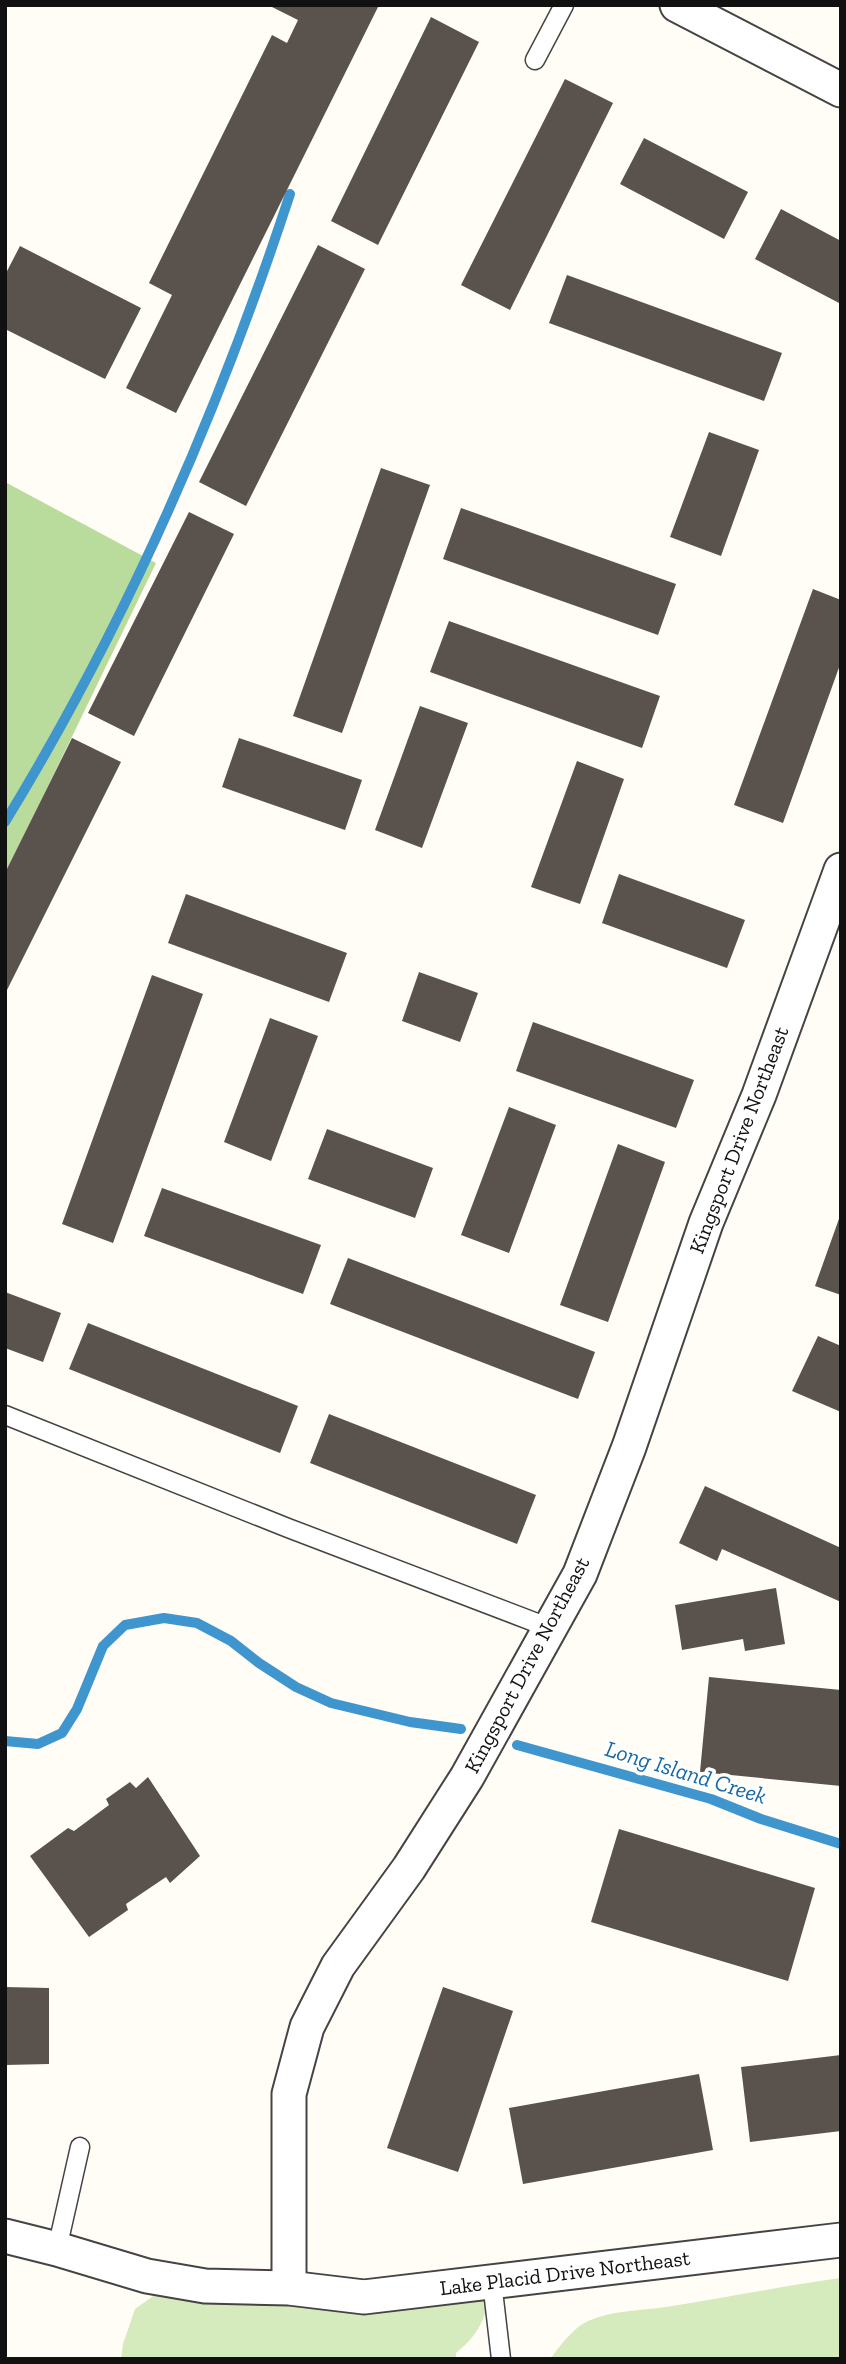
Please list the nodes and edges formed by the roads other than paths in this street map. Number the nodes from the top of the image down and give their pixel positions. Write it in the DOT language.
graph roads {
  1 [pos="564,5"];
  2 [pos="677,5"];
  3 [pos="534,60"];
  4 [pos="841,90"];
  5 [pos="841,870"];
  6 [pos="5,1415"];
  7 [pos="550,1628"];
  8 [pos="80,2147"];
  9 [pos="5,2236"];
  10 [pos="841,2240"];
  11 [pos="57,2249"];
  12 [pos="492,2282"];
  13 [pos="289,2288"];
  14 [pos="501,2359"];
  1 -- 3 [label="lane"];
  2 -- 4 [label="street"];
  5 -- 7 [label="street, Kingsport Drive Northeast"];
  6 -- 7 [label="lane"];
  7 -- 13 [label="street, Kingsport Drive Northeast"];
  8 -- 11 [label="lane"];
  9 -- 11 [label="street, Lake Placid Drive Northeast"];
  10 -- 12 [label="street, Lake Placid Drive Northeast"];
  11 -- 13 [label="street, Lake Placid Drive Northeast"];
  12 -- 13 [label="street, Lake Placid Drive Northeast"];
  12 -- 14 [label="lane"];
}
